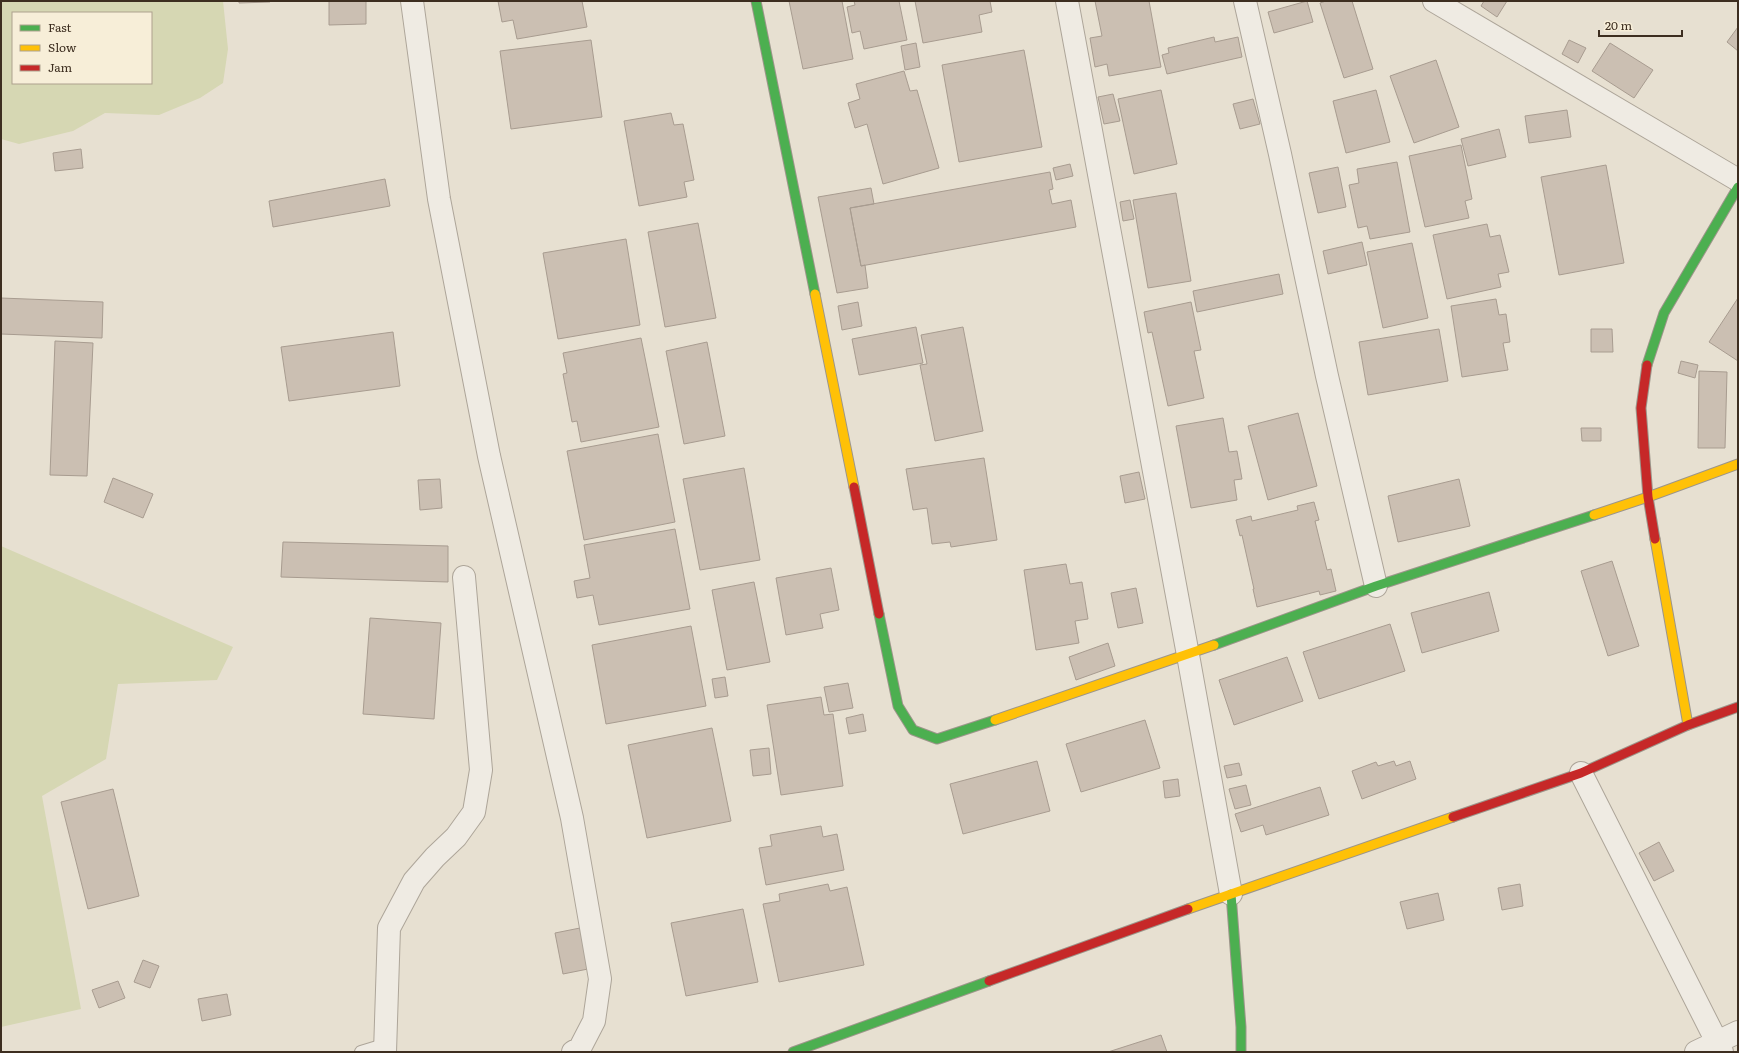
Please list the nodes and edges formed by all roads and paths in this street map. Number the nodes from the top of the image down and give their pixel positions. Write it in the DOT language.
graph roads {
  1 [pos="412,1"];
  2 [pos="756,1"];
  3 [pos="1067,1"];
  4 [pos="1245,1"];
  5 [pos="1434,1"];
  6 [pos="1738,180"];
  7 [pos="1738,187"];
  8 [pos="1738,464"];
  9 [pos="1648,497"];
  10 [pos="464,577"];
  11 [pos="1376,586"];
  12 [pos="1188,655"];
  13 [pos="1738,707"];
  14 [pos="1688,726"];
  15 [pos="1581,773"];
  16 [pos="1231,894"];
  17 [pos="1738,1032"];
  18 [pos="1719,1047"];
  19 [pos="385,1049"];
  20 [pos="361,1052"];
  21 [pos="573,1052"];
  22 [pos="793,1052"];
  23 [pos="1241,1052"];
  24 [pos="1696,1052"];
  1 -- 21 [label="street"];
  2 -- 12 [label="street"];
  3 -- 12 [label="street"];
  4 -- 11 [label="street"];
  5 -- 6 [label="street"];
  7 -- 9 [label="street"];
  8 -- 9 [label="street"];
  9 -- 11 [label="street"];
  9 -- 14 [label="street"];
  10 -- 19 [label="street"];
  11 -- 12 [label="street"];
  12 -- 16 [label="street"];
  13 -- 14 [label="street"];
  14 -- 15 [label="street"];
  15 -- 16 [label="street"];
  15 -- 18 [label="street"];
  16 -- 22 [label="street"];
  16 -- 23 [label="street"];
  17 -- 18 [label="street"];
  18 -- 24 [label="street"];
  19 -- 20 [label="lane"];
}
